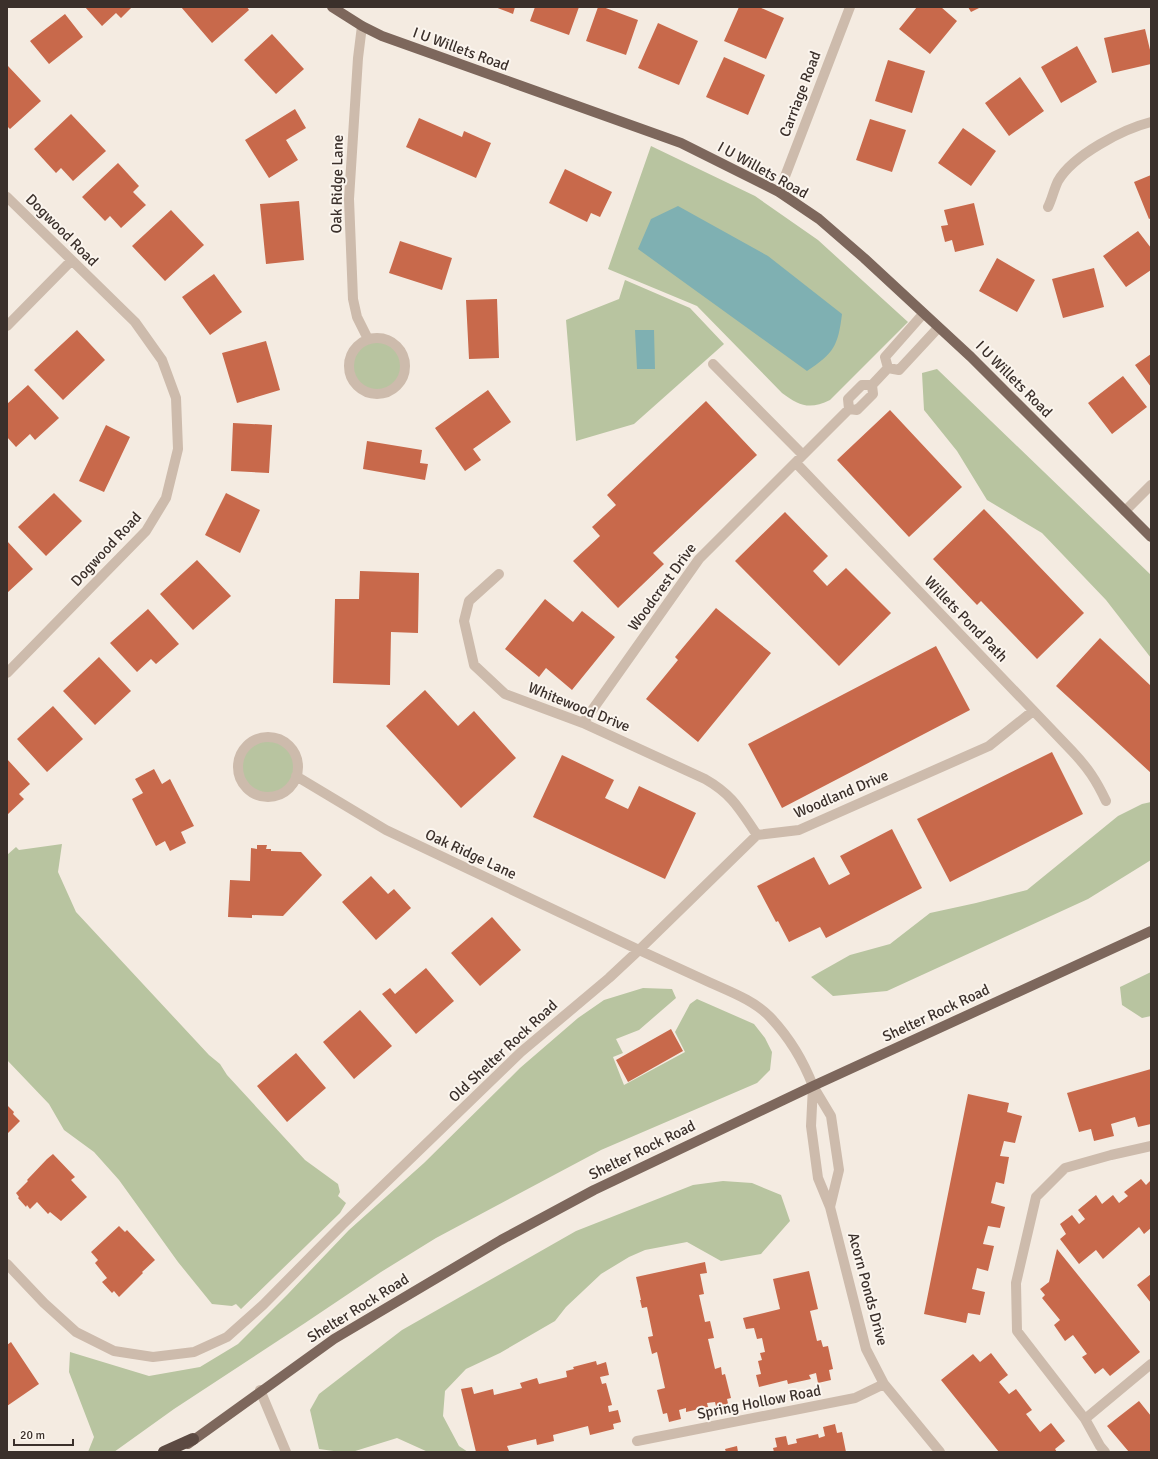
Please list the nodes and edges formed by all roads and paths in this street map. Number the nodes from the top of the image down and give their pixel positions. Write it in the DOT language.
graph roads {
  1 [pos="332,7"];
  2 [pos="850,7"];
  3 [pos="362,26"];
  4 [pos="1151,122"];
  5 [pos="779,192"];
  6 [pos="7,197"];
  7 [pos="1048,208"];
  8 [pos="71,261"];
  9 [pos="923,314"];
  10 [pos="7,326"];
  11 [pos="938,328"];
  12 [pos="368,339"];
  13 [pos="713,364"];
  14 [pos="888,368"];
  15 [pos="803,455"];
  16 [pos="796,463"];
  17 [pos="1151,484"];
  18 [pos="1125,511"];
  19 [pos="1151,537"];
  20 [pos="499,574"];
  21 [pos="7,673"];
  22 [pos="1033,711"];
  23 [pos="584,724"];
  24 [pos="296,776"];
  25 [pos="1106,801"];
  26 [pos="757,835"];
  27 [pos="1151,931"];
  28 [pos="639,950"];
  29 [pos="813,1086"];
  30 [pos="1151,1146"];
  31 [pos="830,1207"];
  32 [pos="7,1264"];
  33 [pos="1151,1364"];
  34 [pos="884,1384"];
  35 [pos="260,1390"];
  36 [pos="1085,1419"];
  37 [pos="193,1439"];
  38 [pos="637,1441"];
  39 [pos="164,1452"];
  40 [pos="177,1452"];
  41 [pos="286,1452"];
  42 [pos="940,1452"];
  43 [pos="1105,1452"];
  1 -- 3 [label="main road, I U Willets Road"];
  2 -- 5 [label="street, Carriage Road"];
  3 -- 5 [label="main road, I U Willets Road"];
  3 -- 12 [label="street, Oak Ridge Lane"];
  4 -- 7 [label="street"];
  5 -- 9 [label="main road, I U Willets Road"];
  6 -- 8 [label="street, Dogwood Road"];
  8 -- 10 [label="street"];
  8 -- 21 [label="street, Dogwood Road"];
  9 -- 11 [label="main road, I U Willets Road"];
  9 -- 14 [label="street"];
  11 -- 14 [label="street"];
  11 -- 18 [label="main road, I U Willets Road"];
  12 -- 12 [label="street"];
  13 -- 15 [label="street"];
  14 -- 15 [label="street, Woodcrest Drive"];
  15 -- 16 [label="street, Woodcrest Drive"];
  16 -- 22 [label="street, Willets Pond Path"];
  16 -- 23 [label="street, Woodcrest Drive"];
  17 -- 18 [label="street"];
  18 -- 19 [label="main road, I U Willets Road"];
  20 -- 23 [label="street, Whitewood Drive"];
  22 -- 25 [label="street, Willets Pond Path"];
  22 -- 26 [label="street, Woodland Drive"];
  23 -- 26 [label="street, Whitewood Drive"];
  24 -- 24 [label="street"];
  24 -- 28 [label="street, Oak Ridge Lane"];
  26 -- 28 [label="street"];
  27 -- 29 [label="main road, Shelter Rock Road"];
  28 -- 29 [label="street"];
  28 -- 32 [label="street, Old Shelter Rock Road"];
  29 -- 31 [label="street, Acorn Ponds Drive"];
  29 -- 31 [label="street, Acorn Ponds Drive"];
  29 -- 35 [label="main road, Shelter Rock Road"];
  30 -- 36 [label="street"];
  31 -- 34 [label="street, Acorn Ponds Drive"];
  33 -- 36 [label="street"];
  34 -- 38 [label="street, Spring Hollow Road"];
  34 -- 42 [label="street, Acorn Ponds Drive"];
  35 -- 37 [label="main road, Shelter Rock Road"];
  35 -- 41 [label="street"];
  36 -- 43 [label="street"];
  37 -- 39 [label="highway"];
  37 -- 40 [label="main road, Shelter Rock Road"];
}
